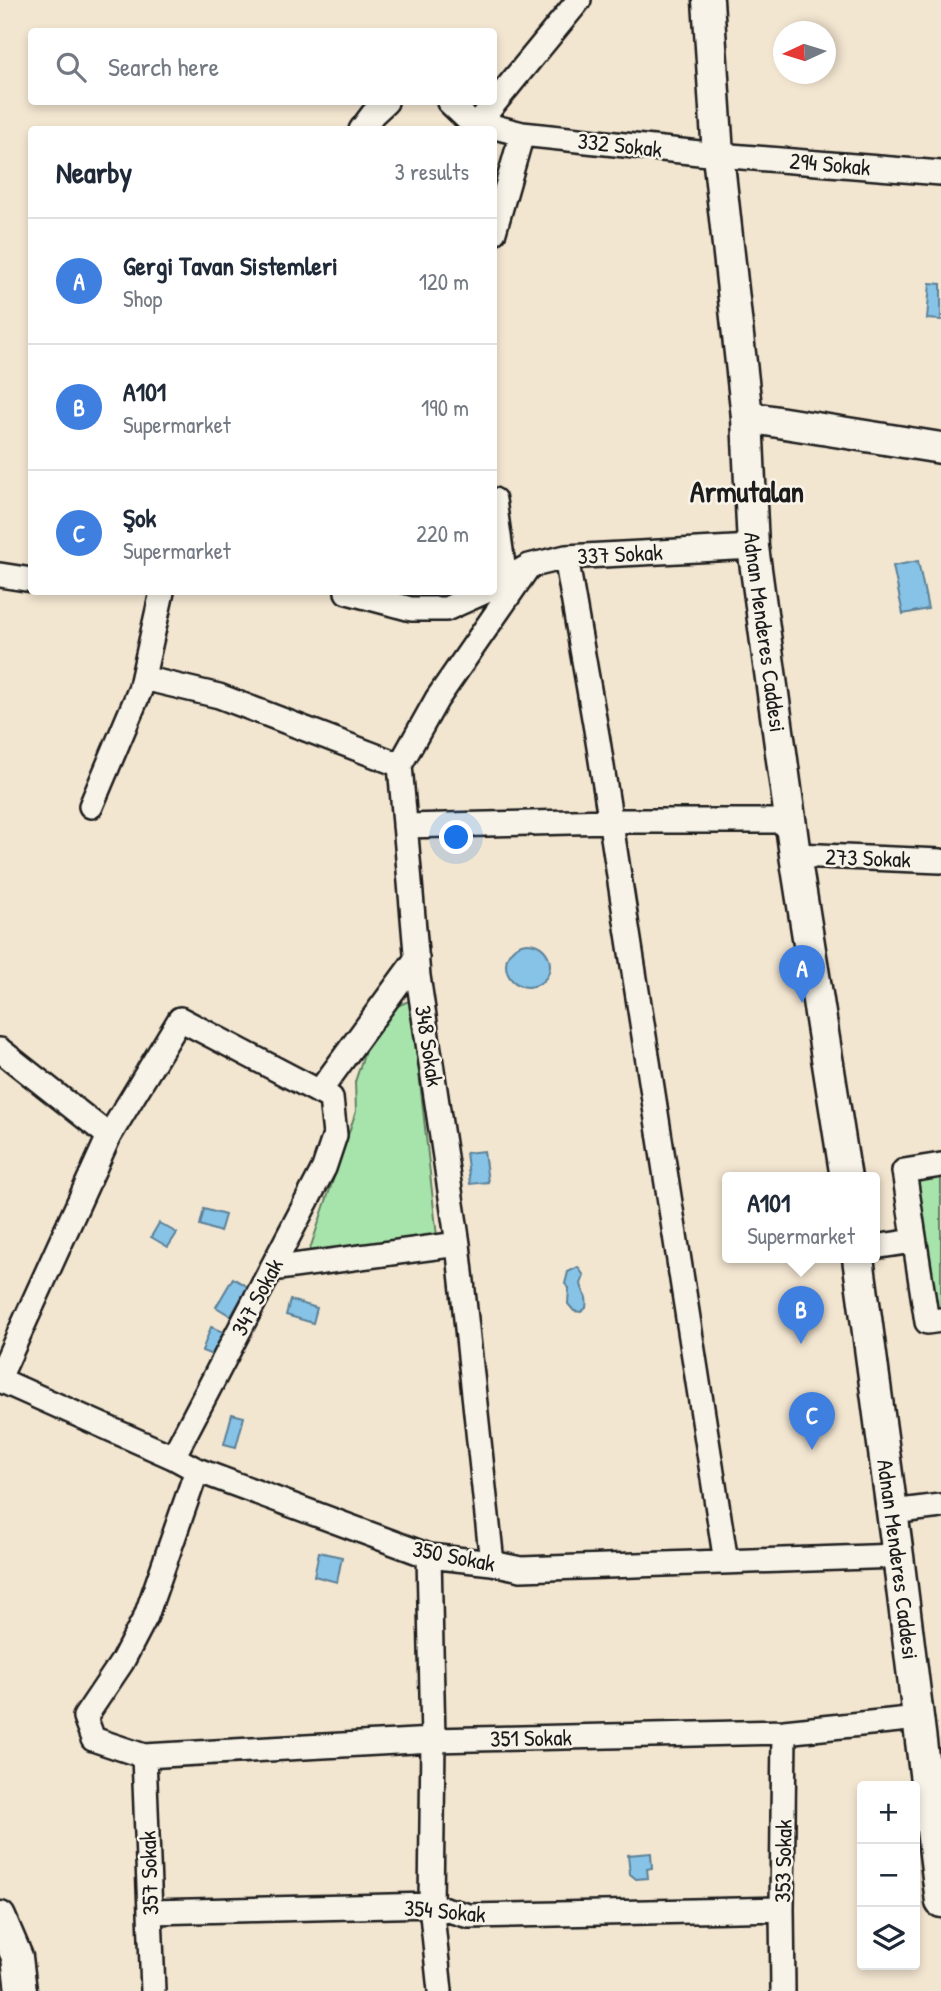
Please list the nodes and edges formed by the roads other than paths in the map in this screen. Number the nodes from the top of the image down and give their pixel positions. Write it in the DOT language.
graph roads {
  1 [pos="579,0"];
  2 [pos="708,0"];
  3 [pos="497,100"];
  4 [pos="383,105"];
  5 [pos="452,105"];
  6 [pos="493,105"];
  7 [pos="479,122"];
  8 [pos="364,126"];
  9 [pos="492,126"];
  10 [pos="497,127"];
  11 [pos="522,135"];
  12 [pos="718,155"];
  13 [pos="941,173"];
  14 [pos="497,222"];
  15 [pos="747,417"];
  16 [pos="941,448"];
  17 [pos="753,547"];
  18 [pos="497,549"];
  19 [pos="566,557"];
  20 [pos="529,566"];
  21 [pos="0,575"];
  22 [pos="28,579"];
  23 [pos="499,582"];
  24 [pos="161,595"];
  25 [pos="358,595"];
  26 [pos="477,595"];
  27 [pos="143,678"];
  28 [pos="400,765"];
  29 [pos="90,806"];
  30 [pos="611,821"];
  31 [pos="790,821"];
  32 [pos="405,827"];
  33 [pos="794,855"];
  34 [pos="941,861"];
  35 [pos="417,958"];
  36 [pos="0,1050"];
  37 [pos="319,1092"];
  38 [pos="109,1136"];
  39 [pos="941,1165"];
  40 [pos="845,1172"];
  41 [pos="915,1241"];
  42 [pos="458,1244"];
  43 [pos="880,1246"];
  44 [pos="859,1263"];
  45 [pos="271,1269"];
  46 [pos="941,1320"];
  47 [pos="0,1378"];
  48 [pos="173,1457"];
  49 [pos="197,1470"];
  50 [pos="941,1506"];
  51 [pos="892,1512"];
  52 [pos="429,1556"];
  53 [pos="898,1556"];
  54 [pos="726,1562"];
  55 [pos="492,1563"];
  56 [pos="926,1729"];
  57 [pos="784,1732"];
  58 [pos="433,1740"];
  59 [pos="144,1756"];
  60 [pos="941,1902"];
  61 [pos="431,1905"];
  62 [pos="782,1909"];
  63 [pos="151,1912"];
  64 [pos="0,1917"];
  65 [pos="21,1991"];
  66 [pos="153,1991"];
  67 [pos="440,1991"];
  68 [pos="783,1991"];
  1 -- 3 [label="street"];
  2 -- 12 [label="street, Adnan Menderes Caddesi"];
  4 -- 8 [label="street"];
  5 -- 7 [label="street, 332 Sokak"];
  6 -- 7 [label="street"];
  7 -- 9 [label="street, 332 Sokak"];
  10 -- 11 [label="street, 332 Sokak"];
  11 -- 12 [label="street, 332 Sokak"];
  11 -- 14 [label="street"];
  12 -- 13 [label="street, 294 Sokak"];
  12 -- 15 [label="street, Adnan Menderes Caddesi"];
  15 -- 16 [label="street"];
  15 -- 17 [label="street, Adnan Menderes Caddesi"];
  17 -- 19 [label="street, 337 Sokak"];
  17 -- 31 [label="street, Adnan Menderes Caddesi"];
  18 -- 23 [label="street"];
  19 -- 20 [label="street, 337 Sokak"];
  19 -- 30 [label="street"];
  20 -- 23 [label="street, 337 Sokak"];
  20 -- 28 [label="street"];
  21 -- 22 [label="street"];
  24 -- 27 [label="street"];
  25 -- 26 [label="street"];
  27 -- 28 [label="street"];
  27 -- 29 [label="street"];
  28 -- 32 [label="street, 348 Sokak"];
  30 -- 31 [label="street"];
  30 -- 32 [label="street"];
  30 -- 54 [label="street"];
  31 -- 33 [label="street, Adnan Menderes Caddesi"];
  32 -- 35 [label="street, 348 Sokak"];
  33 -- 34 [label="street, 273 Sokak"];
  33 -- 40 [label="street, Adnan Menderes Caddesi"];
  35 -- 37 [label="street"];
  35 -- 42 [label="street, 348 Sokak"];
  36 -- 38 [label="street"];
  37 -- 38 [label="street"];
  37 -- 45 [label="street, 347 Sokak"];
  38 -- 47 [label="street"];
  39 -- 41 [label="street"];
  41 -- 43 [label="street"];
  41 -- 46 [label="street"];
  42 -- 45 [label="street"];
  42 -- 55 [label="street, 348 Sokak"];
  44 -- 51 [label="street, Adnan Menderes Caddesi"];
  45 -- 48 [label="street, 347 Sokak"];
  47 -- 48 [label="street, 350 Sokak"];
  48 -- 49 [label="street, 350 Sokak"];
  49 -- 52 [label="street, 350 Sokak"];
  49 -- 59 [label="street"];
  50 -- 51 [label="street"];
  51 -- 53 [label="street, Adnan Menderes Caddesi"];
  52 -- 55 [label="street, 350 Sokak"];
  52 -- 58 [label="street"];
  53 -- 54 [label="street, 350 Sokak"];
  53 -- 56 [label="street, Adnan Menderes Caddesi"];
  54 -- 55 [label="street, 350 Sokak"];
  56 -- 57 [label="street, 351 Sokak"];
  56 -- 60 [label="street, Adnan Menderes Caddesi"];
  57 -- 58 [label="street, 351 Sokak"];
  57 -- 62 [label="street, 353 Sokak"];
  58 -- 59 [label="street, 351 Sokak"];
  58 -- 61 [label="street"];
  59 -- 63 [label="street, 357 Sokak"];
  61 -- 62 [label="street, 354 Sokak"];
  61 -- 63 [label="street, 354 Sokak"];
  61 -- 67 [label="street"];
  62 -- 68 [label="street, 353 Sokak"];
  63 -- 66 [label="street, 357 Sokak"];
  64 -- 65 [label="street"];
}
